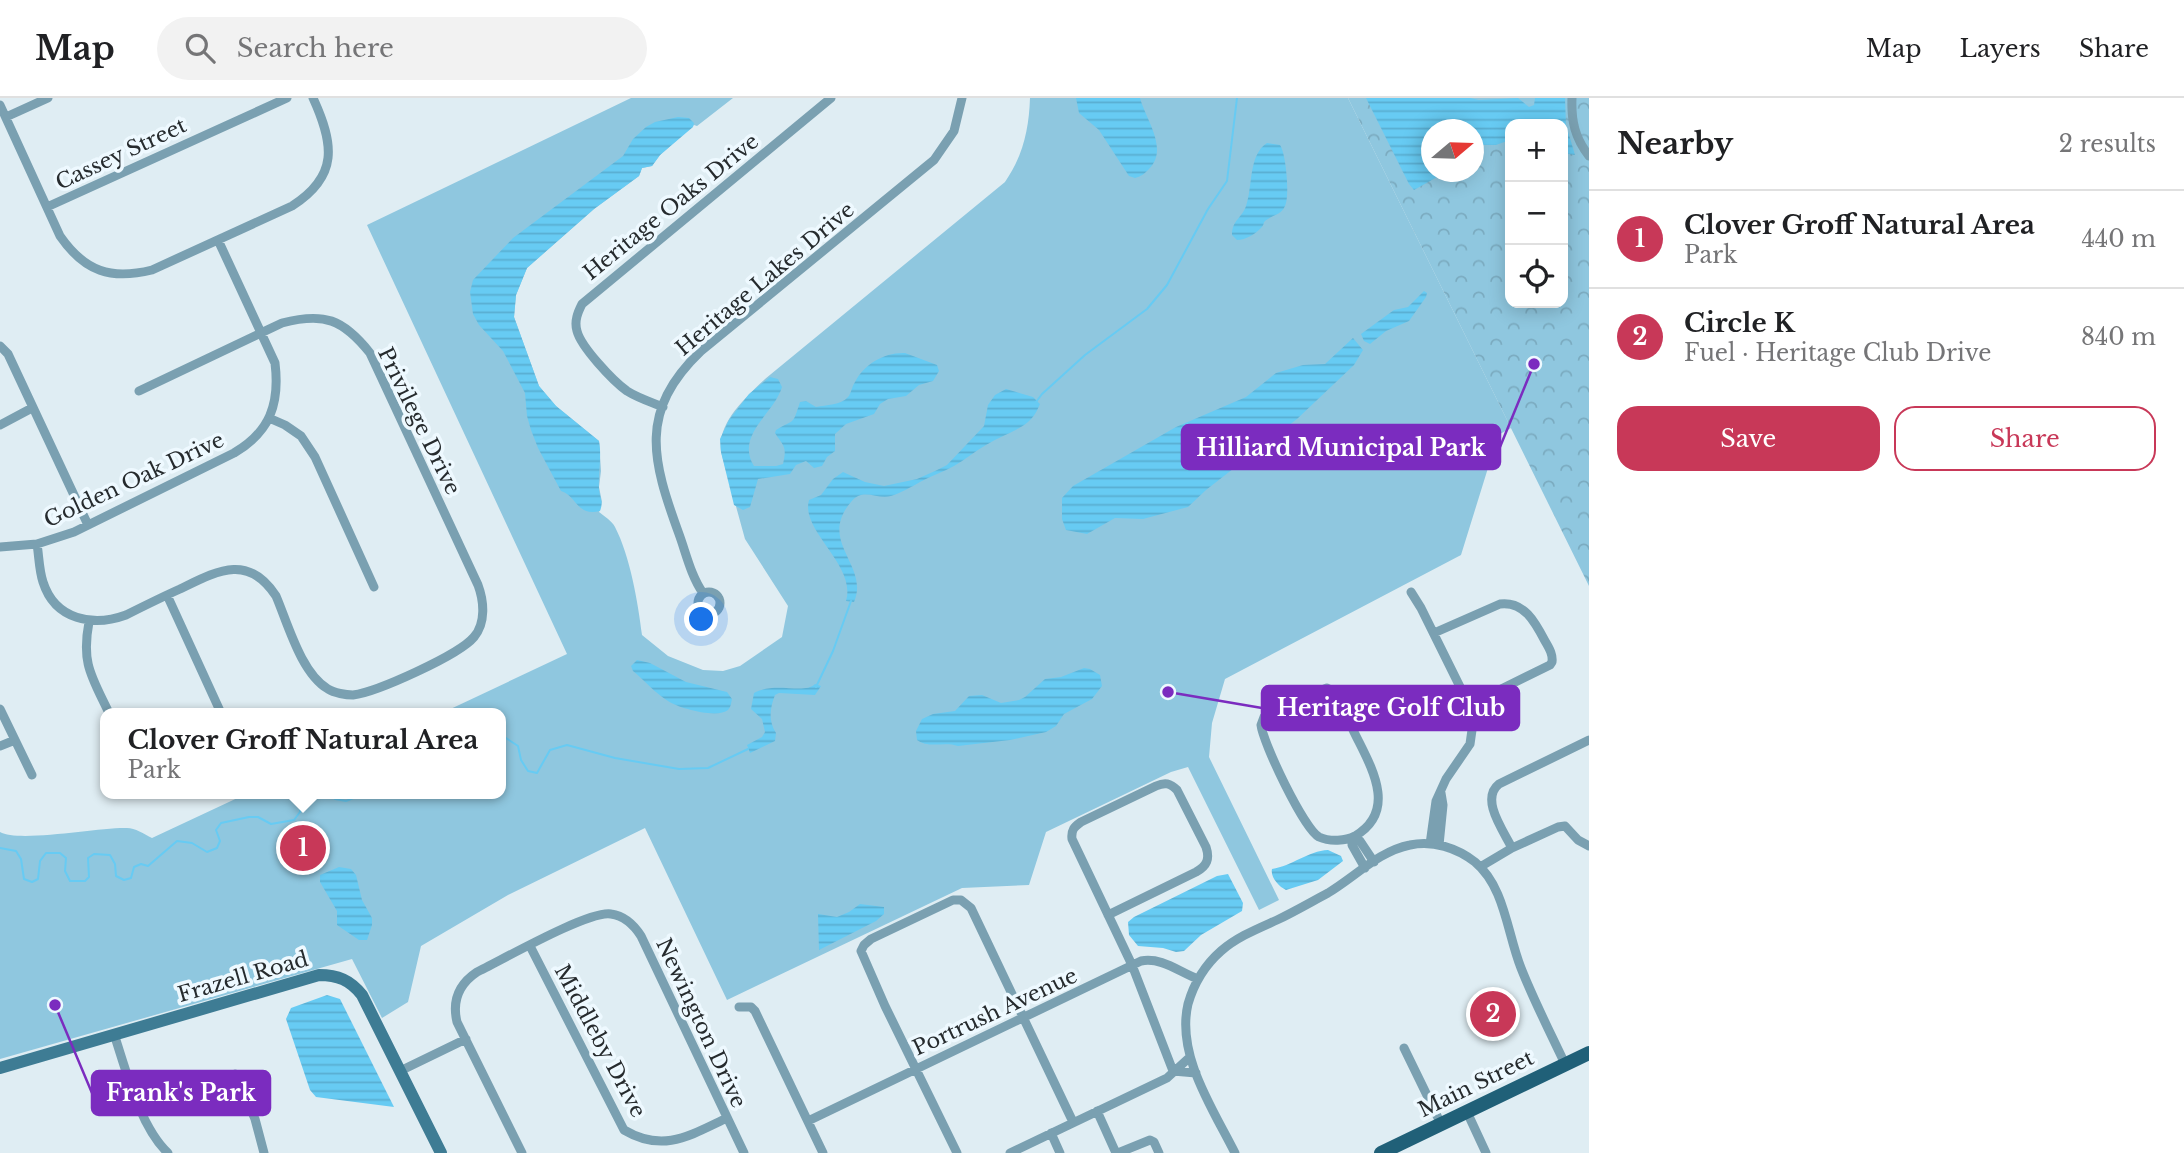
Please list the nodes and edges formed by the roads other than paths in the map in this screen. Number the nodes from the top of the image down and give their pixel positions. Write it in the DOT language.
graph roads {
  1 [pos="48,98"];
  2 [pos="287,98"];
  3 [pos="313,98"];
  4 [pos="831,98"];
  5 [pos="962,98"];
  6 [pos="1572,98"];
  7 [pos="0,105"];
  8 [pos="6,117"];
  9 [pos="1589,156"];
  10 [pos="47,208"];
  11 [pos="218,240"];
  12 [pos="262,332"];
  13 [pos="0,345"];
  14 [pos="139,391"];
  15 [pos="663,407"];
  16 [pos="32,408"];
  17 [pos="269,418"];
  18 [pos="0,425"];
  19 [pos="88,525"];
  20 [pos="37,544"];
  21 [pos="0,547"];
  22 [pos="374,587"];
  23 [pos="1410,592"];
  24 [pos="703,593"];
  25 [pos="167,595"];
  26 [pos="89,622"];
  27 [pos="1434,633"];
  28 [pos="1469,705"];
  29 [pos="107,708"];
  30 [pos="219,708"];
  31 [pos="0,709"];
  32 [pos="15,740"];
  33 [pos="1589,740"];
  34 [pos="0,746"];
  35 [pos="32,775"];
  36 [pos="1354,837"];
  37 [pos="1435,844"];
  38 [pos="1589,846"];
  39 [pos="1511,848"];
  40 [pos="1374,862"];
  41 [pos="1480,867"];
  42 [pos="1365,868"];
  43 [pos="1108,915"];
  44 [pos="530,946"];
  45 [pos="1132,965"];
  46 [pos="1198,979"];
  47 [pos="739,1007"];
  48 [pos="1023,1017"];
  49 [pos="114,1034"];
  50 [pos="466,1039"];
  51 [pos="1404,1048"];
  52 [pos="1589,1052"];
  53 [pos="1190,1056"];
  54 [pos="1565,1064"];
  55 [pos="0,1068"];
  56 [pos="916,1069"];
  57 [pos="400,1071"];
  58 [pos="1173,1071"];
  59 [pos="1196,1073"];
  60 [pos="235,1074"];
  61 [pos="1097,1111"];
  62 [pos="1467,1112"];
  63 [pos="727,1118"];
  64 [pos="808,1121"];
  65 [pos="1073,1122"];
  66 [pos="1441,1124"];
  67 [pos="1051,1133"];
  68 [pos="656,1149"];
  69 [pos="168,1153"];
  70 [pos="264,1153"];
  71 [pos="441,1153"];
  72 [pos="522,1153"];
  73 [pos="744,1153"];
  74 [pos="823,1153"];
  75 [pos="957,1153"];
  76 [pos="1010,1153"];
  77 [pos="1060,1153"];
  78 [pos="1117,1153"];
  79 [pos="1159,1153"];
  80 [pos="1235,1153"];
  81 [pos="1381,1153"];
  82 [pos="1486,1153"];
  1 -- 8 [label="street"];
  2 -- 10 [label="street, Cassey Street"];
  3 -- 11 [label="street"];
  4 -- 15 [label="street, Heritage Oaks Drive"];
  5 -- 15 [label="street, Heritage Lakes Drive"];
  6 -- 9 [label="street"];
  7 -- 8 [label="street"];
  8 -- 10 [label="street"];
  10 -- 11 [label="street"];
  11 -- 12 [label="street"];
  12 -- 14 [label="street, Privilege Drive"];
  12 -- 17 [label="street"];
  12 -- 25 [label="street, Privilege Drive"];
  13 -- 16 [label="street"];
  15 -- 24 [label="street, Heritage Lakes Drive"];
  16 -- 18 [label="street"];
  16 -- 19 [label="street"];
  17 -- 19 [label="street, Golden Oak Drive"];
  17 -- 22 [label="street"];
  19 -- 20 [label="street, Golden Oak Drive"];
  20 -- 21 [label="street, Golden Oak Drive"];
  20 -- 26 [label="street"];
  23 -- 27 [label="street"];
  25 -- 26 [label="street"];
  25 -- 30 [label="street"];
  26 -- 29 [label="street"];
  27 -- 28 [label="street"];
  27 -- 28 [label="street"];
  28 -- 37 [label="street"];
  31 -- 32 [label="street"];
  32 -- 34 [label="street"];
  32 -- 35 [label="street"];
  33 -- 39 [label="street"];
  36 -- 36 [label="street"];
  36 -- 40 [label="street"];
  36 -- 42 [label="street"];
  37 -- 40 [label="street"];
  37 -- 41 [label="street"];
  38 -- 39 [label="street"];
  39 -- 41 [label="street"];
  40 -- 42 [label="street"];
  41 -- 54 [label="street"];
  42 -- 46 [label="street"];
  43 -- 43 [label="street"];
  43 -- 45 [label="street"];
  44 -- 50 [label="street"];
  44 -- 63 [label="street, Newington Drive"];
  44 -- 68 [label="street, Middleby Drive"];
  45 -- 46 [label="street, Portrush Avenue"];
  45 -- 48 [label="street, Portrush Avenue"];
  45 -- 58 [label="street"];
  46 -- 53 [label="street"];
  47 -- 64 [label="street"];
  48 -- 56 [label="street, Portrush Avenue"];
  48 -- 56 [label="street"];
  48 -- 65 [label="street"];
  49 -- 55 [label="street, Frazell Road"];
  49 -- 57 [label="street, Frazell Road"];
  49 -- 69 [label="street"];
  50 -- 57 [label="street"];
  50 -- 72 [label="street"];
  51 -- 66 [label="street"];
  52 -- 54 [label="main road, Main Street"];
  53 -- 58 [label="street"];
  53 -- 59 [label="street"];
  54 -- 62 [label="main road, Main Street"];
  56 -- 64 [label="street, Portrush Avenue"];
  56 -- 75 [label="street"];
  57 -- 71 [label="street, Frazell Road"];
  58 -- 59 [label="street"];
  58 -- 61 [label="street"];
  59 -- 80 [label="street"];
  60 -- 70 [label="street"];
  61 -- 65 [label="street"];
  61 -- 78 [label="street"];
  62 -- 66 [label="main road, Main Street"];
  62 -- 82 [label="street"];
  63 -- 68 [label="street, Middleby Drive"];
  63 -- 73 [label="street, Newington Drive"];
  64 -- 74 [label="street"];
  65 -- 67 [label="street"];
  66 -- 81 [label="main road, Main Street"];
  67 -- 76 [label="street"];
  67 -- 77 [label="street"];
  78 -- 79 [label="street"];
}
